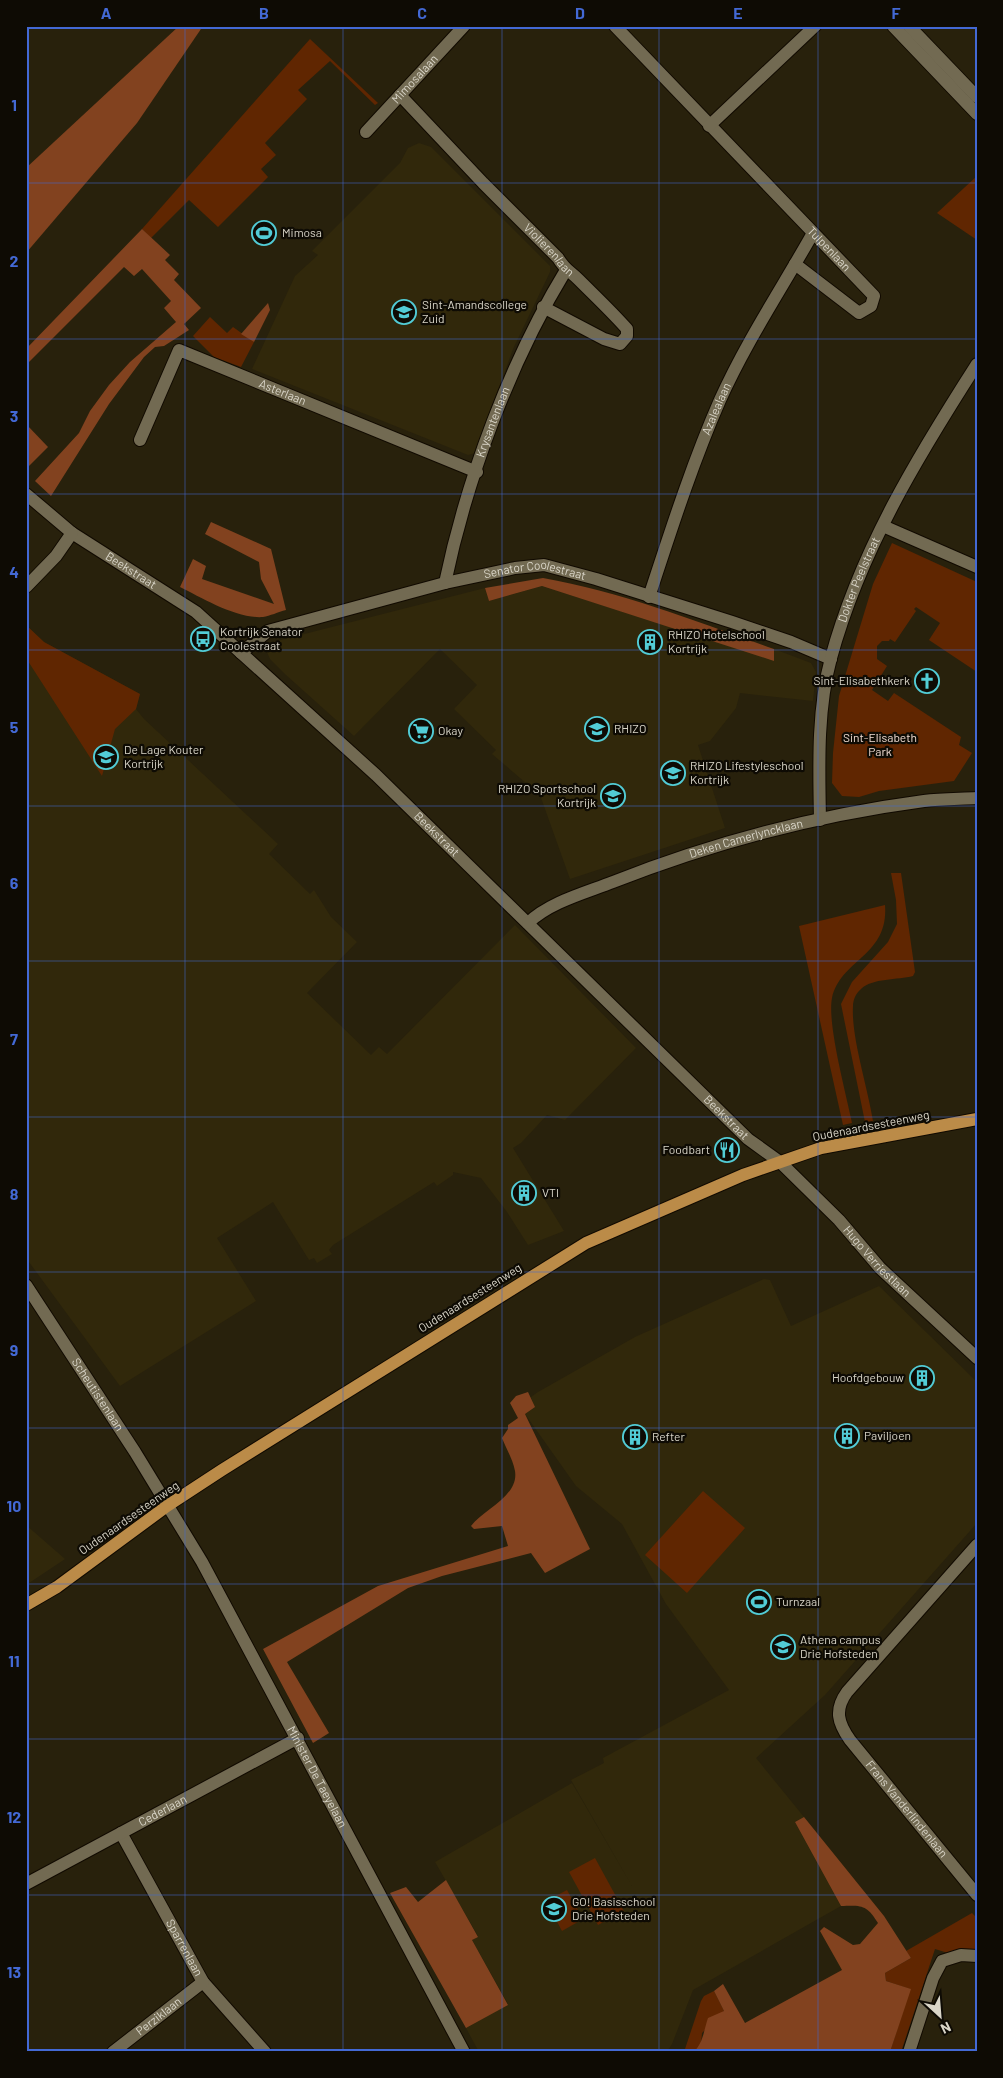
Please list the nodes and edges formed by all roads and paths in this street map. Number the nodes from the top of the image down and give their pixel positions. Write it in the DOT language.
graph roads {
  1 [pos="464,26"];
  2 [pos="615,26"];
  3 [pos="814,26"];
  4 [pos="894,26"];
  5 [pos="909,26"];
  6 [pos="400,95"];
  7 [pos="977,97"];
  8 [pos="977,114"];
  9 [pos="709,126"];
  10 [pos="366,132"];
  11 [pos="813,234"];
  12 [pos="795,264"];
  13 [pos="566,270"];
  14 [pos="544,307"];
  15 [pos="977,364"];
  16 [pos="140,440"];
  17 [pos="477,472"];
  18 [pos="26,494"];
  19 [pos="882,526"];
  20 [pos="72,533"];
  21 [pos="977,567"];
  22 [pos="445,583"];
  23 [pos="26,587"];
  24 [pos="648,597"];
  25 [pos="240,652"];
  26 [pos="831,658"];
  27 [pos="977,798"];
  28 [pos="820,820"];
  29 [pos="528,923"];
  30 [pos="977,1119"];
  31 [pos="780,1162"];
  32 [pos="26,1285"];
  33 [pos="977,1358"];
  34 [pos="167,1506"];
  35 [pos="977,1545"];
  36 [pos="26,1605"];
  37 [pos="298,1738"];
  38 [pos="121,1833"];
  39 [pos="26,1884"];
  40 [pos="977,1895"];
  41 [pos="977,1956"];
  42 [pos="203,1982"];
  43 [pos="114,2052"];
  44 [pos="265,2052"];
  45 [pos="464,2052"];
  46 [pos="909,2052"];
  1 -- 6 [label="street, Mimosalaan"];
  2 -- 9 [label="street, Tulpenlaan"];
  3 -- 9 [label="street"];
  4 -- 8 [label="street"];
  5 -- 7 [label="street"];
  6 -- 10 [label="street, Mimosalaan"];
  6 -- 13 [label="street, Violierenlaan"];
  9 -- 11 [label="street, Tulpenlaan"];
  11 -- 12 [label="street, Azalealaan"];
  11 -- 12 [label="street, Tulpenlaan"];
  12 -- 24 [label="street, Azalealaan"];
  13 -- 14 [label="street, Krysantenlaan"];
  13 -- 14 [label="street, Violierenlaan"];
  14 -- 17 [label="street, Krysantenlaan"];
  15 -- 19 [label="street, Dokter Peelstraat"];
  16 -- 17 [label="street, Asterlaan"];
  17 -- 22 [label="street, Krysantenlaan"];
  18 -- 20 [label="street, Beekstraat"];
  19 -- 21 [label="street"];
  19 -- 26 [label="street, Dokter Peelstraat"];
  20 -- 23 [label="street"];
  20 -- 25 [label="street, Beekstraat"];
  22 -- 24 [label="street, Senator Coolestraat"];
  22 -- 25 [label="street, Senator Coolestraat"];
  24 -- 26 [label="street, Senator Coolestraat"];
  25 -- 29 [label="street, Beekstraat"];
  26 -- 28 [label="street, Dokter Peelstraat"];
  27 -- 28 [label="street, Deken Camerlyncklaan"];
  28 -- 29 [label="street, Deken Camerlyncklaan"];
  29 -- 31 [label="street, Beekstraat"];
  30 -- 31 [label="main road, Oudenaardsesteenweg"];
  31 -- 33 [label="street, Hugo Verriestlaan"];
  31 -- 34 [label="main road, Oudenaardsesteenweg"];
  32 -- 34 [label="street, Scheutistenlaan"];
  34 -- 36 [label="main road, Oudenaardsesteenweg"];
  34 -- 37 [label="street, Minister De Taeyelaan"];
  35 -- 40 [label="street, Frans Vanderlindenlaan"];
  37 -- 38 [label="street, Cederlaan"];
  37 -- 45 [label="street, Minister De Taeyelaan"];
  38 -- 39 [label="street, Cederlaan"];
  38 -- 42 [label="street, Sparrenlaan"];
  41 -- 46 [label="street"];
  42 -- 43 [label="street, Perziklaan"];
  42 -- 44 [label="street, Sparrenlaan"];
}
